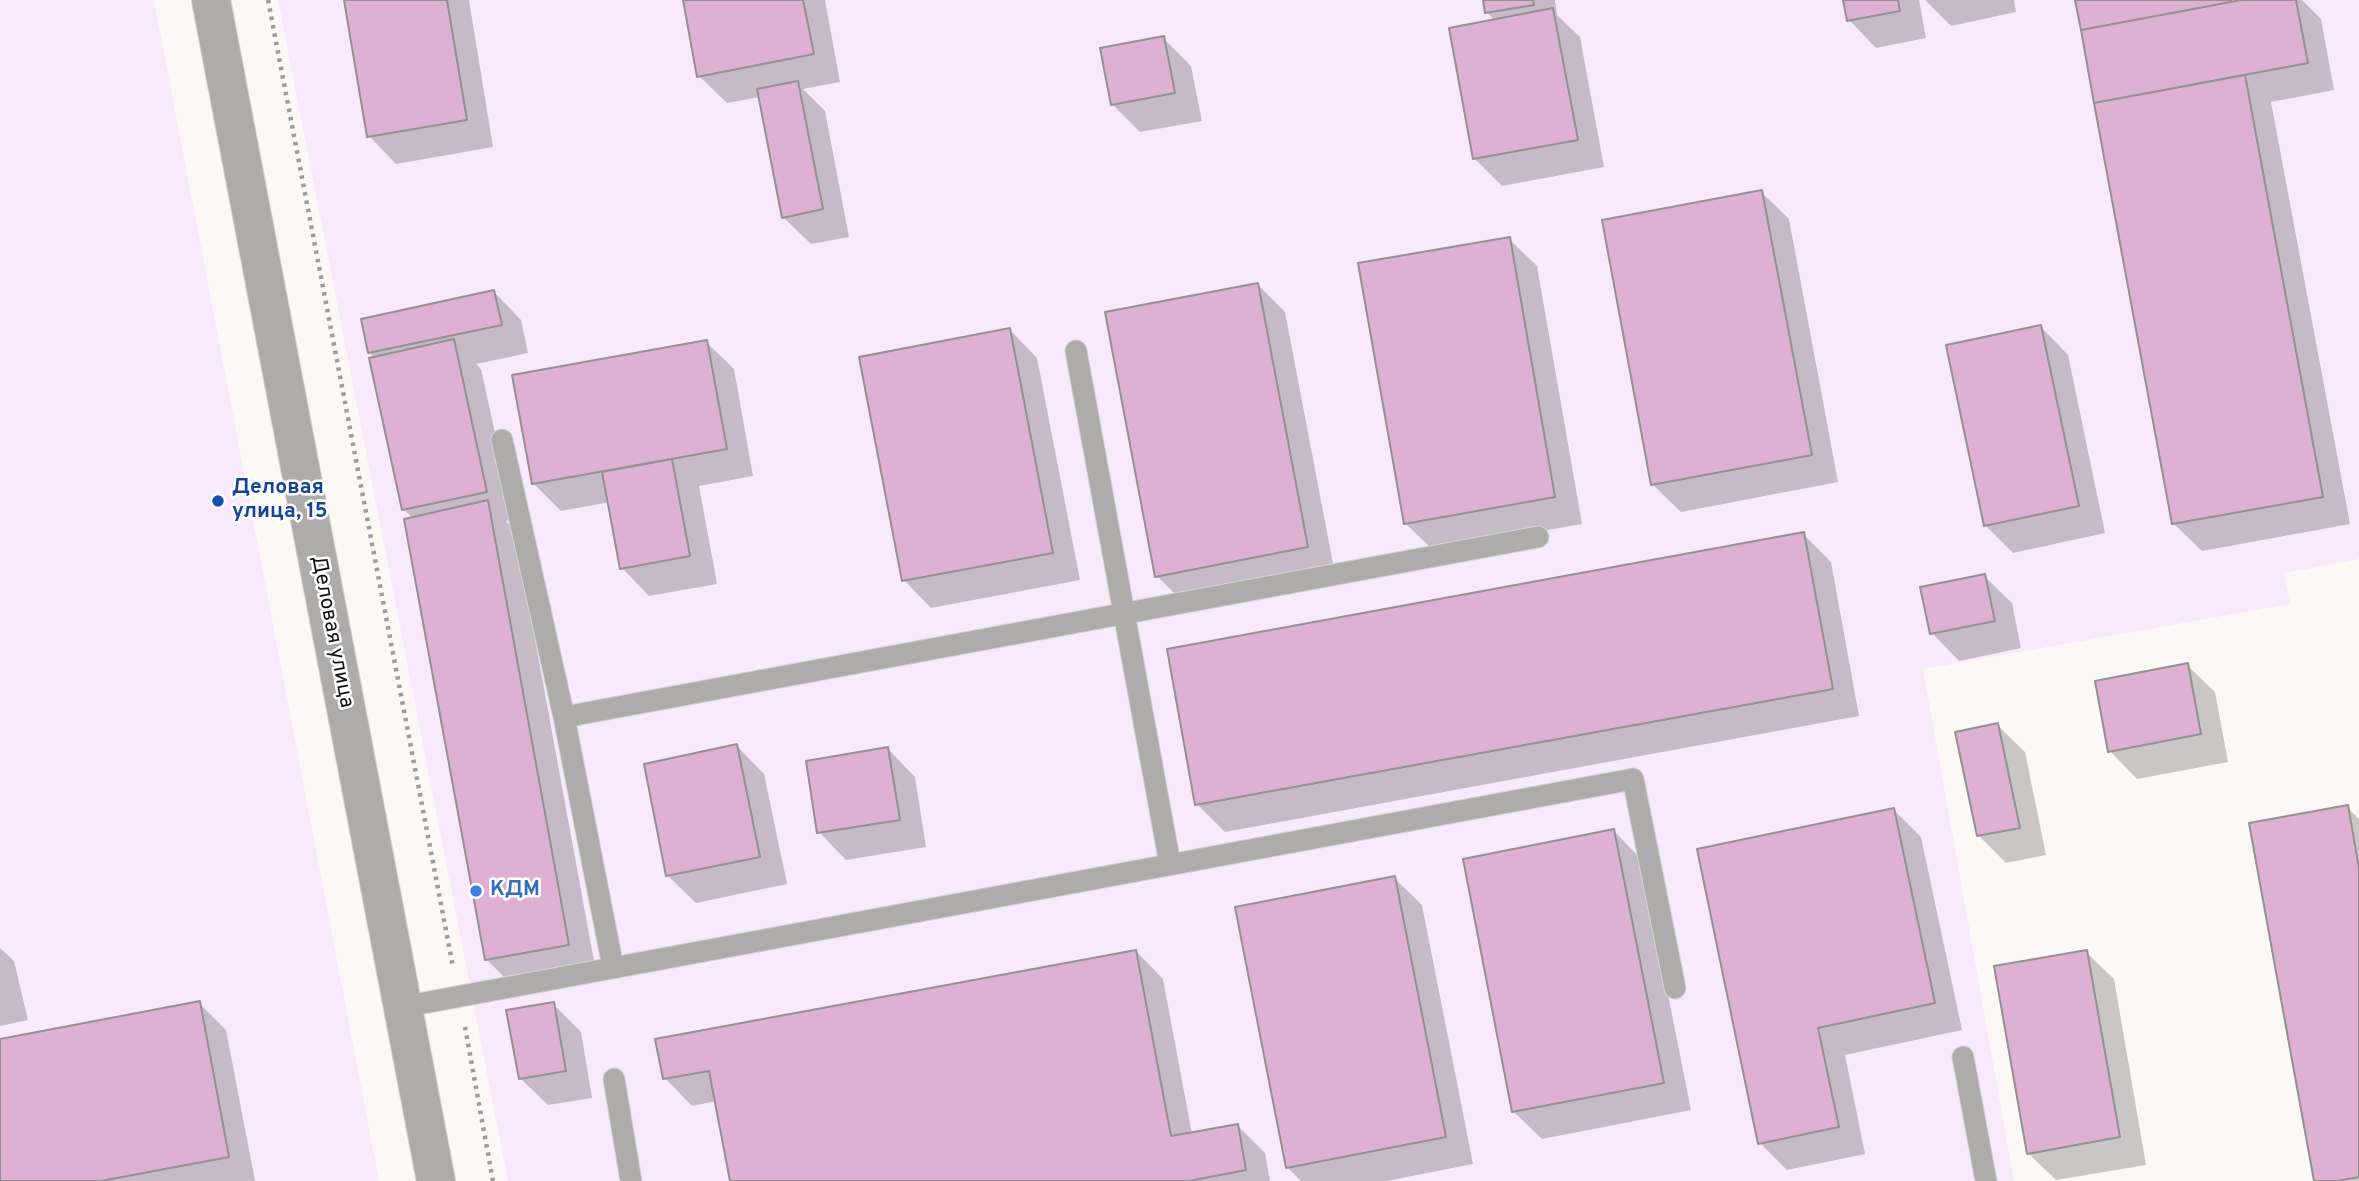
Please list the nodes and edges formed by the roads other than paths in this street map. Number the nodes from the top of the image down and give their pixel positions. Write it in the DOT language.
graph roads {
  1 [pos="211,0"];
  2 [pos="1076,351"];
  3 [pos="502,440"];
  4 [pos="1538,537"];
  5 [pos="1124,613"];
  6 [pos="564,718"];
  7 [pos="1170,864"];
  8 [pos="613,967"];
  9 [pos="1675,988"];
  10 [pos="402,1007"];
  11 [pos="1963,1057"];
  12 [pos="614,1079"];
  13 [pos="436,1181"];
  14 [pos="631,1181"];
  15 [pos="1986,1181"];
  1 -- 10 [label="street, Деловая улица"];
  2 -- 5 [label="lane"];
  3 -- 6 [label="lane"];
  4 -- 5 [label="lane"];
  5 -- 6 [label="lane"];
  5 -- 7 [label="lane"];
  6 -- 8 [label="lane"];
  7 -- 8 [label="lane"];
  7 -- 9 [label="lane"];
  8 -- 10 [label="lane"];
  10 -- 13 [label="street, Деловая улица"];
  11 -- 15 [label="lane"];
  12 -- 14 [label="lane"];
}
